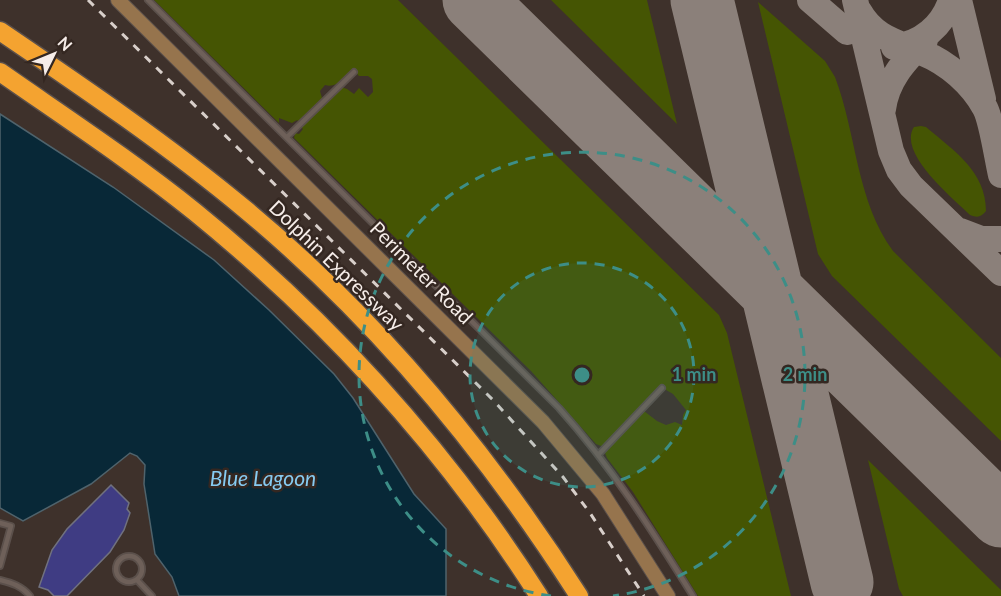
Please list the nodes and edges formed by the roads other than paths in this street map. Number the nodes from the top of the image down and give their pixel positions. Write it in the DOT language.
graph roads {
  1 [pos="118,0"];
  2 [pos="148,0"];
  3 [pos="0,24"];
  4 [pos="0,31"];
  5 [pos="28,50"];
  6 [pos="0,72"];
  7 [pos="354,72"];
  8 [pos="287,137"];
  9 [pos="662,388"];
  10 [pos="599,454"];
  11 [pos="0,523"];
  12 [pos="0,566"];
  13 [pos="0,580"];
  14 [pos="137,580"];
  15 [pos="30,596"];
  16 [pos="152,596"];
  17 [pos="539,596"];
  18 [pos="579,596"];
  19 [pos="668,596"];
  20 [pos="693,596"];
  1 -- 19 [label="street, Perimeter Road"];
  2 -- 8 [label="lane"];
  3 -- 5 [label="highway"];
  4 -- 5 [label="highway, Dolphin Expressway"];
  5 -- 18 [label="highway, Dolphin Expressway"];
  6 -- 17 [label="highway"];
  7 -- 8 [label="lane"];
  8 -- 10 [label="lane"];
  9 -- 10 [label="lane"];
  10 -- 20 [label="lane"];
  11 -- 12 [label="lane"];
  13 -- 15 [label="lane"];
  14 -- 14 [label="lane"];
  14 -- 16 [label="lane"];
}
